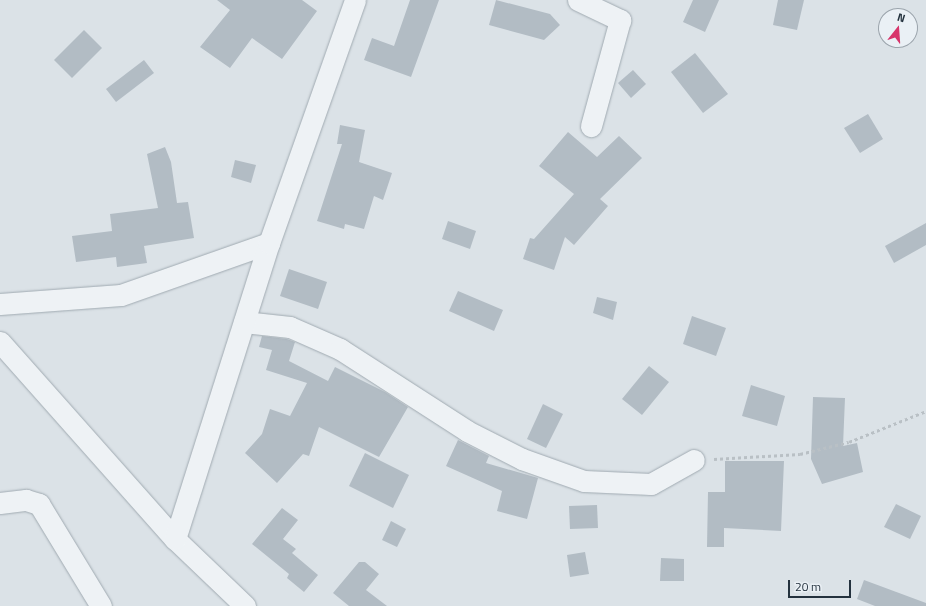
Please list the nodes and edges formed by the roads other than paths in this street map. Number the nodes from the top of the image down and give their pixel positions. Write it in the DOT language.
graph roads {
  1 [pos="355,0"];
  2 [pos="578,0"];
  3 [pos="590,126"];
  4 [pos="269,243"];
  5 [pos="0,304"];
  6 [pos="244,322"];
  7 [pos="0,342"];
  8 [pos="694,460"];
  9 [pos="0,502"];
  10 [pos="175,539"];
  11 [pos="101,606"];
  12 [pos="245,606"];
  1 -- 4 [label="street"];
  2 -- 3 [label="street"];
  4 -- 5 [label="street"];
  4 -- 6 [label="street"];
  6 -- 8 [label="street"];
  6 -- 10 [label="street"];
  7 -- 10 [label="street"];
  9 -- 11 [label="street"];
  10 -- 12 [label="street"];
}
